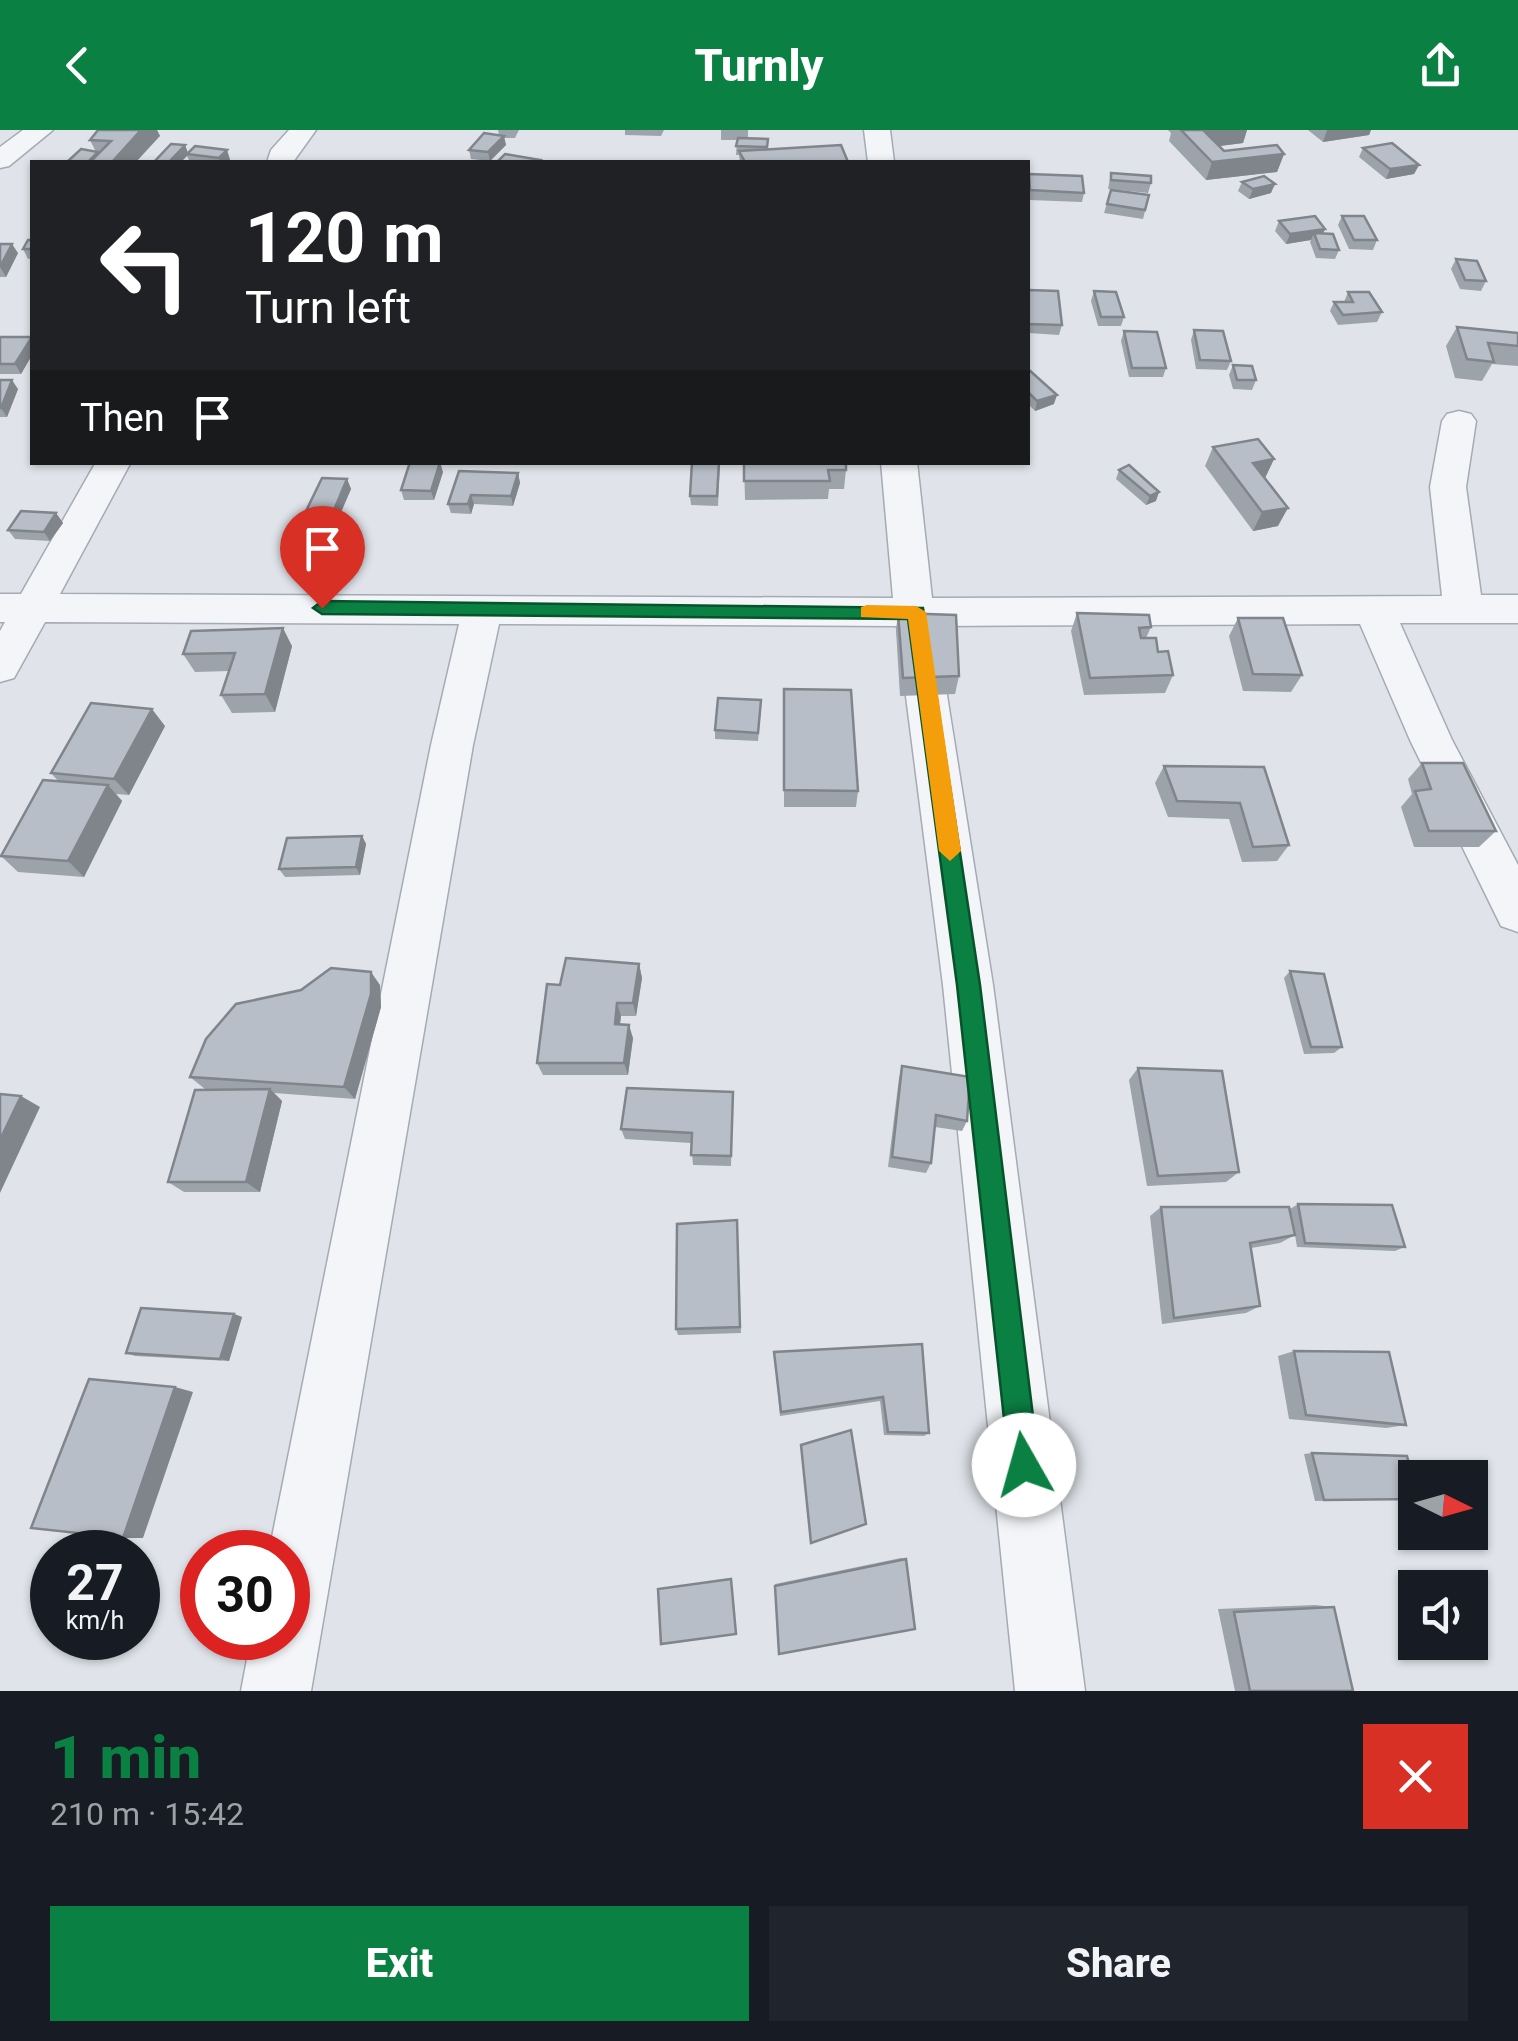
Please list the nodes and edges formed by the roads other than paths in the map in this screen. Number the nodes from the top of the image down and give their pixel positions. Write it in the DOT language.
graph roads {
  1 [pos="40,130"];
  2 [pos="303,130"];
  3 [pos="876,130"];
  4 [pos="0,160"];
  5 [pos="281,160"];
  6 [pos="880,160"];
  7 [pos="1459,421"];
  8 [pos="112,465"];
  9 [pos="899,465"];
  10 [pos="15,608"];
  11 [pos="1518,608"];
  12 [pos="1462,609"];
  13 [pos="482,611"];
  14 [pos="916,612"];
  15 [pos="1375,612"];
  16 [pos="0,667"];
  17 [pos="1518,912"];
  18 [pos="306,1530"];
  19 [pos="282,1660"];
  20 [pos="276,1691"];
  21 [pos="1050,1691"];
  1 -- 4 [label="street"];
  2 -- 5 [label="street"];
  3 -- 6 [label="street"];
  7 -- 12 [label="street"];
  8 -- 10 [label="street"];
  9 -- 14 [label="street"];
  10 -- 13 [label="street"];
  10 -- 16 [label="street"];
  11 -- 12 [label="street"];
  12 -- 15 [label="street"];
  13 -- 14 [label="street"];
  13 -- 18 [label="street"];
  14 -- 15 [label="street"];
  14 -- 21 [label="street"];
  15 -- 17 [label="street"];
  19 -- 20 [label="street"];
}
